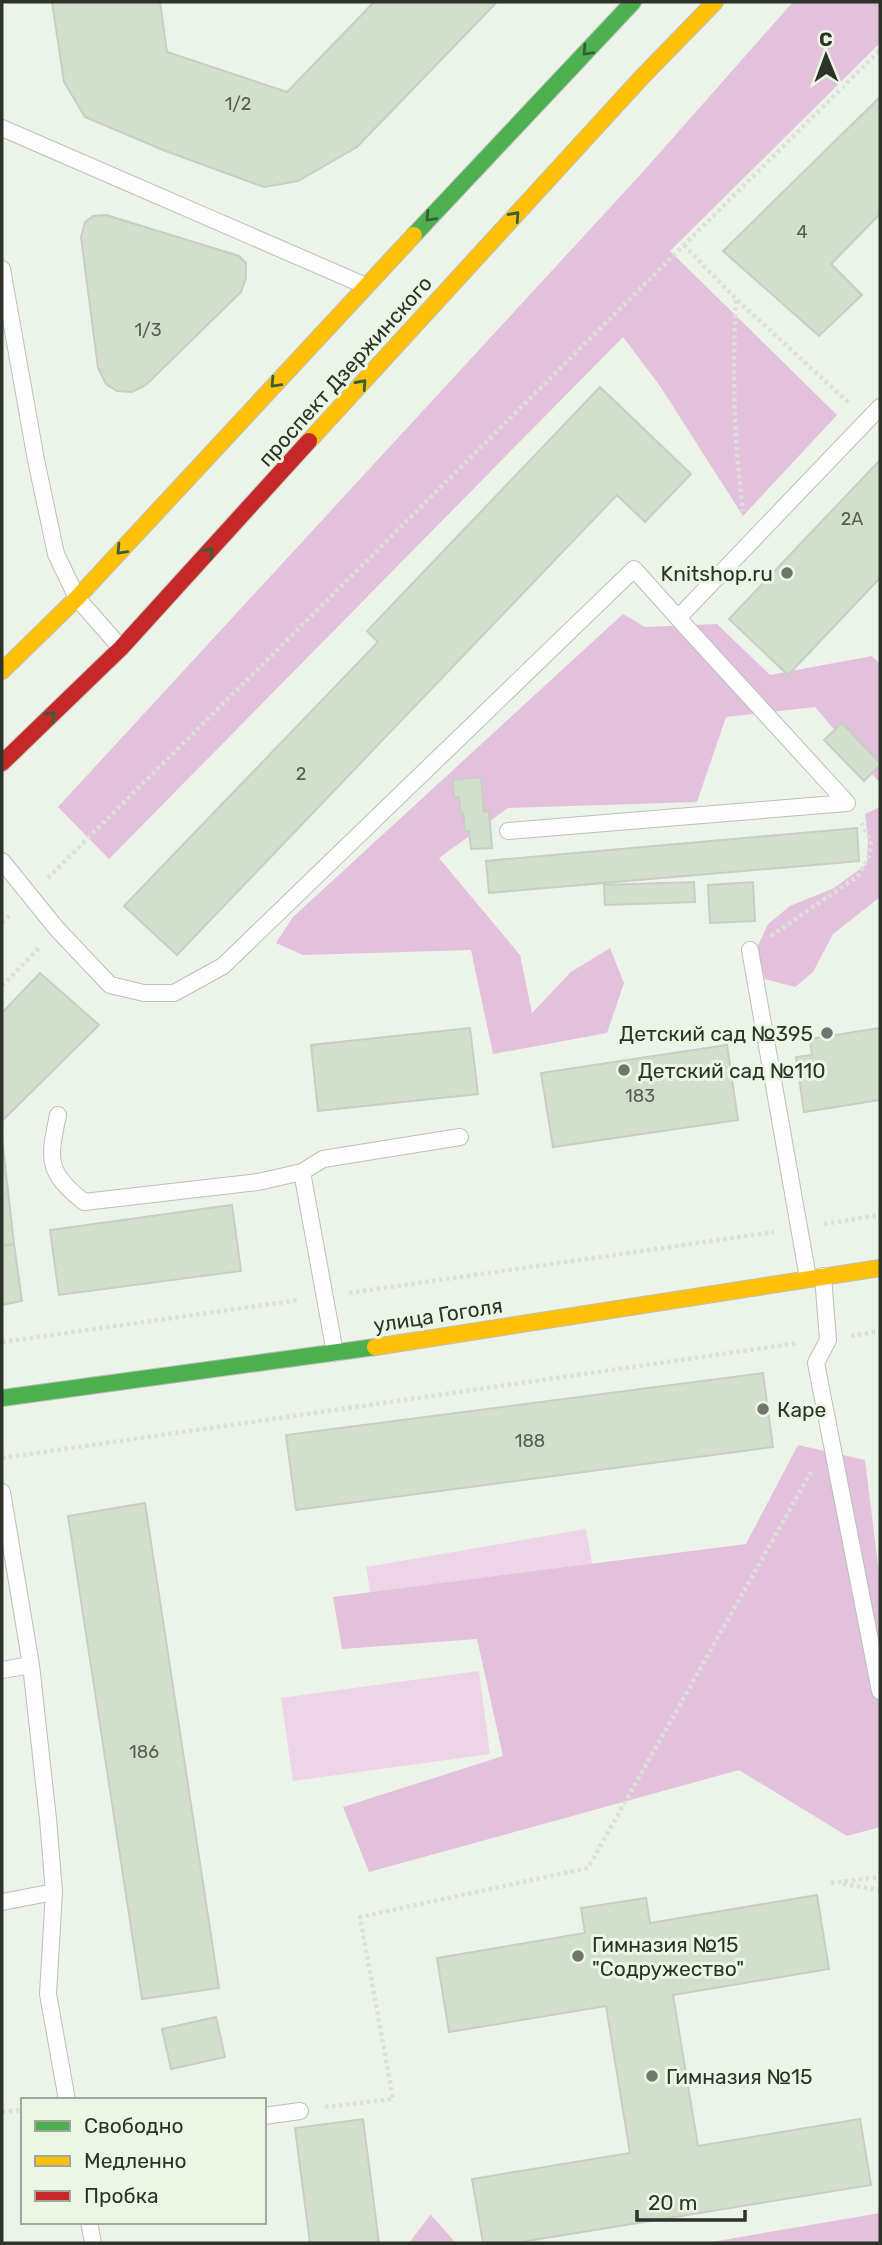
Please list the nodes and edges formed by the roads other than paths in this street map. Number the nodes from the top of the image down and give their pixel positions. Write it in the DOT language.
graph roads {
  1 [pos="633,2"];
  2 [pos="715,2"];
  3 [pos="2,128"];
  4 [pos="2,269"];
  5 [pos="366,286"];
  6 [pos="880,407"];
  7 [pos="77,598"];
  8 [pos="678,618"];
  9 [pos="121,648"];
  10 [pos="2,671"];
  11 [pos="2,763"];
  12 [pos="508,831"];
  13 [pos="2,862"];
  14 [pos="750,950"];
  15 [pos="58,1115"];
  16 [pos="460,1136"];
  17 [pos="302,1172"];
  18 [pos="880,1268"];
  19 [pos="815,1277"];
  20 [pos="335,1353"];
  21 [pos="2,1398"];
  22 [pos="2,1492"];
  23 [pos="31,1665"];
  24 [pos="2,1670"];
  25 [pos="880,1691"];
  26 [pos="54,1892"];
  27 [pos="2,1902"];
  28 [pos="67,2098"];
  29 [pos="299,2110"];
  30 [pos="266,2116"];
  31 [pos="89,2224"];
  32 [pos="93,2243"];
  1 -- 5 [label="main road, проспект Дзержинского, one-way"];
  9 -- 2 [label="main road, проспект Дзержинского, one-way"];
  3 -- 5 [label="lane"];
  4 -- 7 [label="lane"];
  5 -- 7 [label="main road, проспект Дзержинского, one-way"];
  6 -- 8 [label="lane"];
  7 -- 9 [label="lane"];
  7 -- 10 [label="main road, проспект Дзержинского"];
  8 -- 12 [label="lane"];
  8 -- 13 [label="lane"];
  11 -- 9 [label="main road, проспект Дзержинского, one-way"];
  14 -- 19 [label="lane"];
  15 -- 17 [label="lane"];
  16 -- 17 [label="lane"];
  17 -- 20 [label="lane"];
  18 -- 19 [label="main road, улица Гоголя"];
  19 -- 20 [label="main road, улица Гоголя"];
  19 -- 25 [label="lane"];
  20 -- 21 [label="main road, улица Гоголя"];
  22 -- 23 [label="lane"];
  23 -- 24 [label="lane"];
  23 -- 26 [label="lane"];
  26 -- 27 [label="lane"];
  26 -- 28 [label="lane"];
  29 -- 30 [label="lane"];
  31 -- 32 [label="lane"];
}
